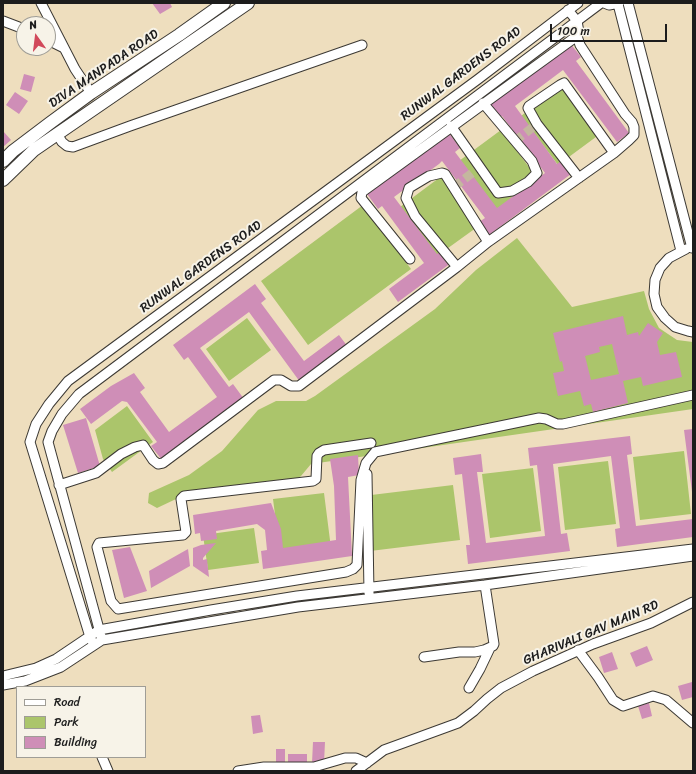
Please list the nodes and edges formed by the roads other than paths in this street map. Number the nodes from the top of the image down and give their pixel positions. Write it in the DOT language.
graph roads {
  1 [pos="41,3"];
  2 [pos="224,3"];
  3 [pos="248,3"];
  4 [pos="578,3"];
  5 [pos="603,3"];
  6 [pos="622,3"];
  7 [pos="568,10"];
  8 [pos="561,16"];
  9 [pos="3,21"];
  10 [pos="578,21"];
  11 [pos="16,26"];
  12 [pos="570,28"];
  13 [pos="578,34"];
  14 [pos="56,44"];
  15 [pos="362,45"];
  16 [pos="64,48"];
  17 [pos="91,93"];
  18 [pos="483,103"];
  19 [pos="451,126"];
  20 [pos="57,134"];
  21 [pos="614,153"];
  22 [pos="3,161"];
  23 [pos="579,178"];
  24 [pos="3,180"];
  25 [pos="488,242"];
  26 [pos="693,248"];
  27 [pos="681,251"];
  28 [pos="410,259"];
  29 [pos="457,267"];
  30 [pos="693,332"];
  31 [pos="693,395"];
  32 [pos="371,443"];
  33 [pos="366,462"];
  34 [pos="59,485"];
  35 [pos="693,549"];
  36 [pos="693,556"];
  37 [pos="485,585"];
  38 [pos="369,588"];
  39 [pos="370,599"];
  40 [pos="693,602"];
  41 [pos="99,630"];
  42 [pos="95,641"];
  43 [pos="490,648"];
  44 [pos="578,650"];
  45 [pos="424,657"];
  46 [pos="3,676"];
  47 [pos="3,685"];
  48 [pos="469,688"];
  49 [pos="693,723"];
  50 [pos="102,758"];
  51 [pos="367,763"];
  52 [pos="108,771"];
  53 [pos="238,771"];
  54 [pos="356,771"];
  1 -- 16 [label="street"];
  2 -- 17 [label="street, DIVA MANPADA ROAD"];
  3 -- 20 [label="street"];
  4 -- 7 [label="street, RUNWAL GARDENS ROAD"];
  5 -- 6 [label="street"];
  5 -- 10 [label="street"];
  6 -- 26 [label="street"];
  6 -- 27 [label="street"];
  7 -- 8 [label="street, RUNWAL GARDENS ROAD"];
  7 -- 10 [label="street"];
  8 -- 12 [label="street"];
  8 -- 42 [label="street, RUNWAL GARDENS ROAD"];
  9 -- 11 [label="street"];
  10 -- 12 [label="street"];
  10 -- 13 [label="street"];
  12 -- 13 [label="street"];
  12 -- 34 [label="street"];
  13 -- 18 [label="street"];
  13 -- 21 [label="street"];
  14 -- 16 [label="street"];
  15 -- 20 [label="street"];
  16 -- 17 [label="street"];
  17 -- 22 [label="street, DIVA MANPADA ROAD"];
  18 -- 19 [label="street"];
  18 -- 19 [label="street"];
  19 -- 28 [label="street"];
  20 -- 24 [label="street"];
  21 -- 23 [label="street"];
  21 -- 23 [label="street"];
  23 -- 25 [label="street"];
  25 -- 29 [label="street"];
  25 -- 29 [label="street"];
  26 -- 27 [label="street"];
  27 -- 30 [label="street"];
  29 -- 34 [label="street"];
  31 -- 33 [label="street"];
  32 -- 33 [label="street"];
  33 -- 38 [label="street"];
  34 -- 41 [label="street"];
  35 -- 38 [label="street"];
  36 -- 37 [label="street"];
  37 -- 39 [label="street"];
  37 -- 43 [label="street"];
  38 -- 39 [label="street"];
  38 -- 41 [label="street"];
  39 -- 42 [label="street"];
  40 -- 44 [label="street, GHARIVALI GAV MAIN RD"];
  41 -- 42 [label="street"];
  42 -- 46 [label="street"];
  42 -- 47 [label="street"];
  43 -- 45 [label="street"];
  43 -- 48 [label="street"];
  44 -- 49 [label="street"];
  44 -- 51 [label="street, GHARIVALI GAV MAIN RD"];
  50 -- 52 [label="street"];
  51 -- 53 [label="street"];
  51 -- 54 [label="street, GHARIVALI GAV MAIN RD"];
}
